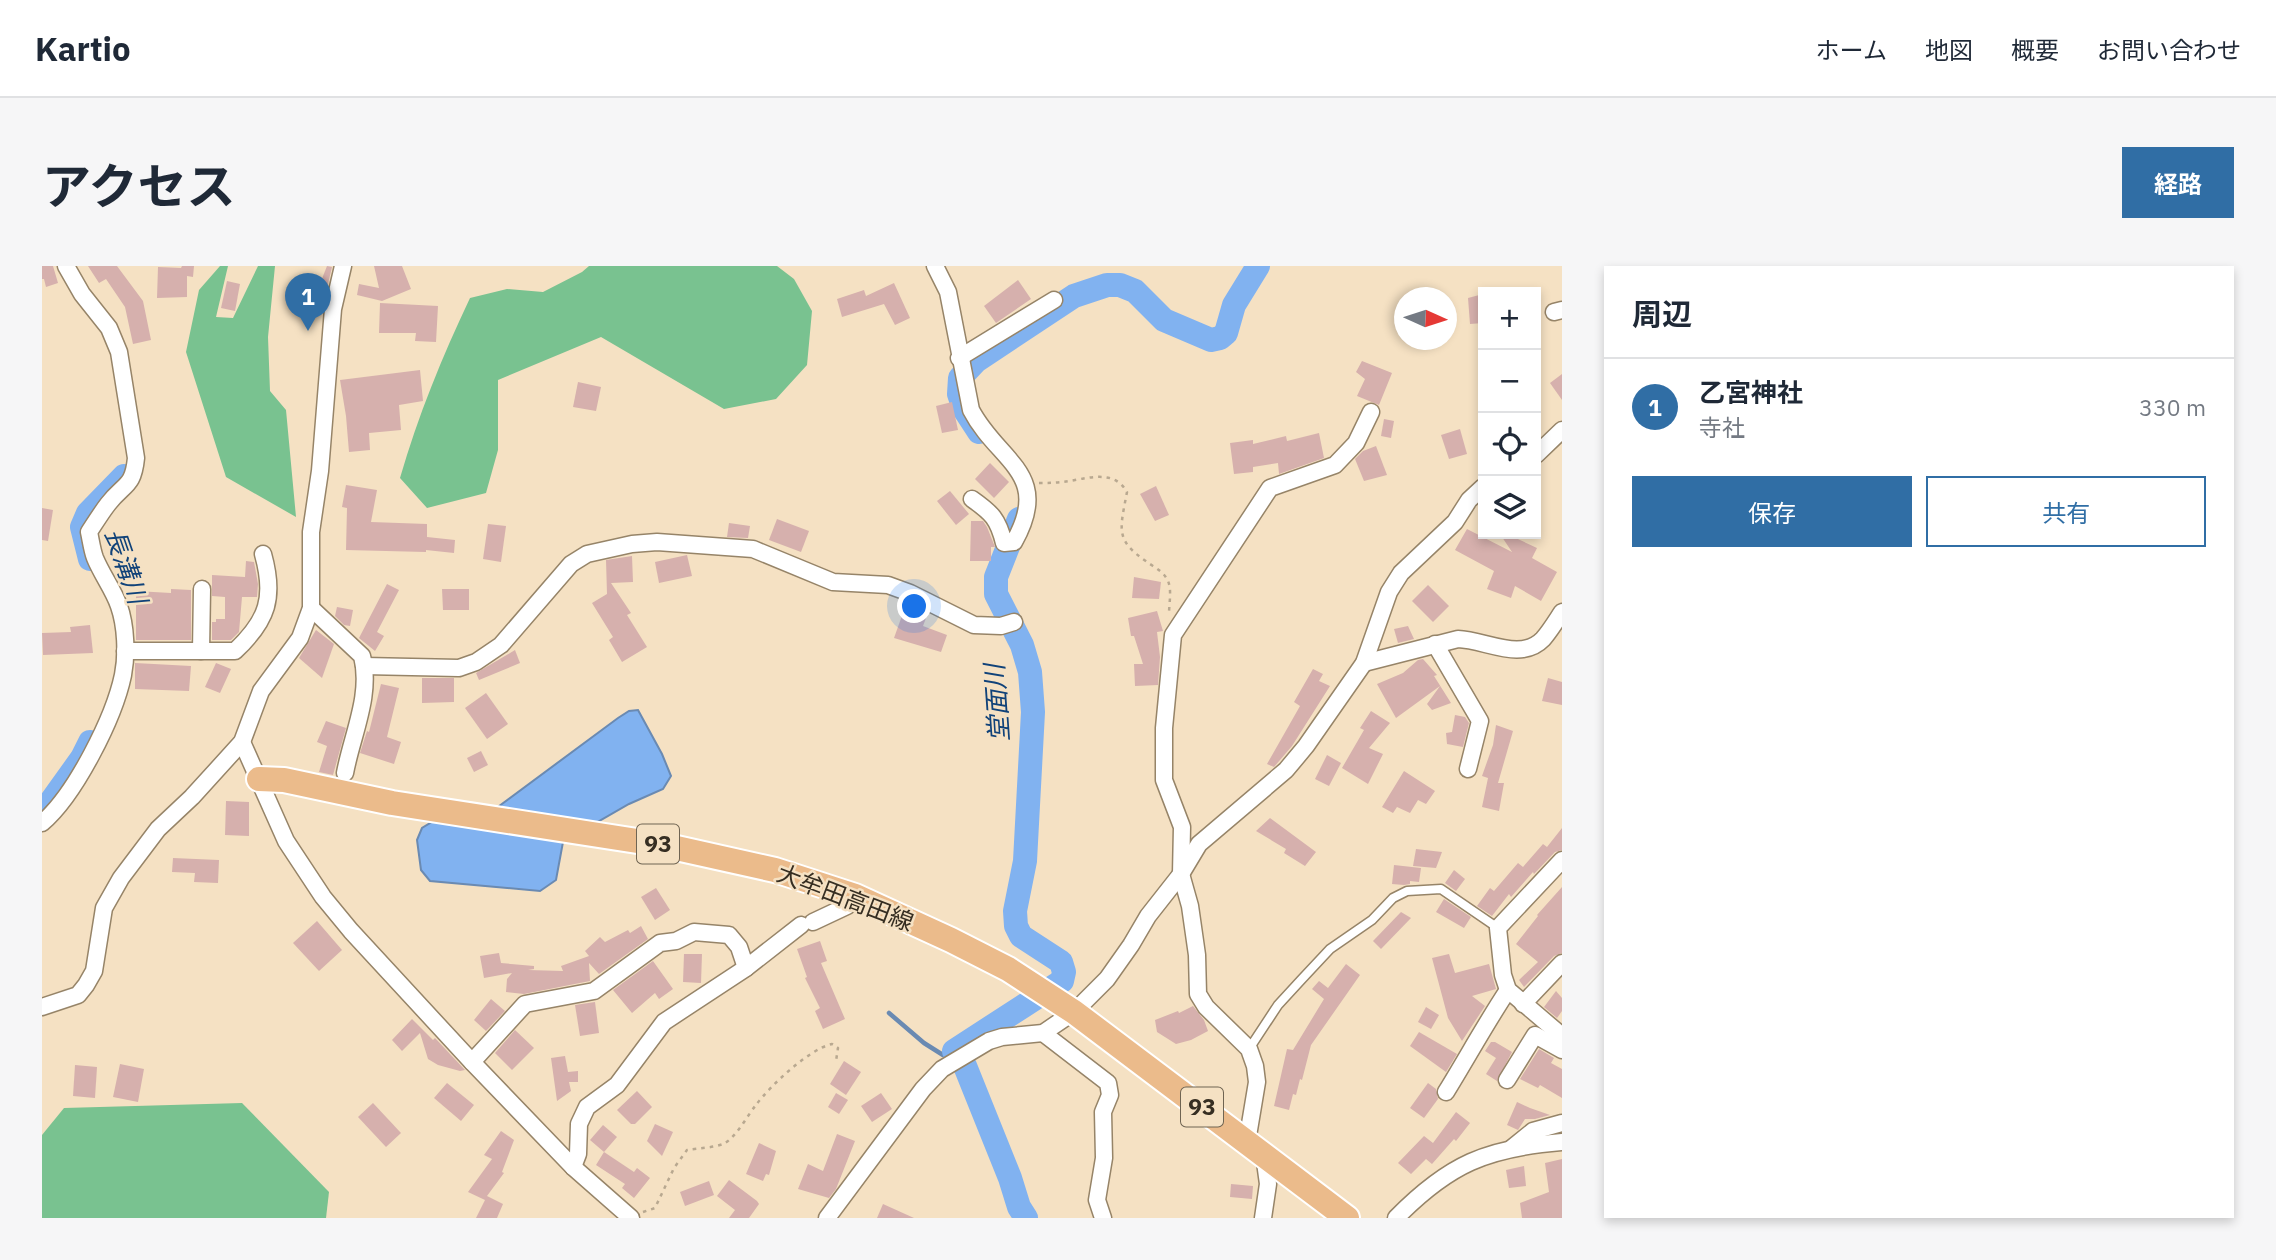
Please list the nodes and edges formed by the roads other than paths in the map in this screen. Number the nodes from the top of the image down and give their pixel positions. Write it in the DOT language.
graph roads {
  1 [pos="66,266"];
  2 [pos="343,266"];
  3 [pos="935,266"];
  4 [pos="1054,300"];
  5 [pos="959,358"];
  6 [pos="1371,412"];
  7 [pos="1562,430"];
  8 [pos="1541,450"];
  9 [pos="1478,492"];
  10 [pos="972,499"];
  11 [pos="263,554"];
  12 [pos="202,589"];
  13 [pos="311,608"];
  14 [pos="1562,612"];
  15 [pos="1014,622"];
  16 [pos="1435,644"];
  17 [pos="125,651"];
  18 [pos="201,651"];
  19 [pos="1364,663"];
  20 [pos="364,666"];
  21 [pos="242,742"];
  22 [pos="1468,769"];
  23 [pos="345,773"];
  24 [pos="259,779"];
  25 [pos="42,823"];
  26 [pos="1562,860"];
  27 [pos="1181,874"];
  28 [pos="855,897"];
  29 [pos="1497,929"];
  30 [pos="1562,963"];
  31 [pos="746,968"];
  32 [pos="1508,990"];
  33 [pos="1054,999"];
  34 [pos="1523,1004"];
  35 [pos="42,1007"];
  36 [pos="1043,1033"];
  37 [pos="1562,1036"];
  38 [pos="1249,1049"];
  39 [pos="1562,1050"];
  40 [pos="472,1062"];
  41 [pos="1507,1080"];
  42 [pos="1446,1092"];
  43 [pos="1562,1123"];
  44 [pos="1562,1142"];
  45 [pos="1256,1148"];
  46 [pos="1512,1149"];
  47 [pos="573,1167"];
  48 [pos="631,1217"];
  49 [pos="827,1218"];
  50 [pos="1103,1218"];
  51 [pos="1262,1218"];
  52 [pos="1347,1218"];
  53 [pos="1396,1218"];
  1 -- 17 [label="street"];
  2 -- 13 [label="street"];
  3 -- 5 [label="street"];
  4 -- 5 [label="street"];
  5 -- 10 [label="street"];
  6 -- 27 [label="street"];
  7 -- 8 [label="street"];
  9 -- 19 [label="street"];
  11 -- 18 [label="street"];
  12 -- 18 [label="street"];
  13 -- 20 [label="street"];
  13 -- 21 [label="street"];
  14 -- 16 [label="street"];
  15 -- 20 [label="street"];
  16 -- 19 [label="street"];
  16 -- 22 [label="street"];
  17 -- 18 [label="street"];
  17 -- 25 [label="street"];
  19 -- 27 [label="street"];
  20 -- 23 [label="street"];
  21 -- 24 [label="street"];
  21 -- 35 [label="street"];
  24 -- 28 [label="main road, 大牟田高田線 / 93"];
  24 -- 40 [label="street"];
  26 -- 29 [label="street"];
  27 -- 33 [label="street"];
  27 -- 38 [label="street"];
  28 -- 31 [label="street"];
  28 -- 33 [label="main road, 大牟田高田線 / 93"];
  29 -- 32 [label="street"];
  29 -- 38 [label="lane"];
  30 -- 34 [label="street"];
  31 -- 40 [label="street"];
  31 -- 47 [label="street"];
  32 -- 34 [label="street"];
  32 -- 42 [label="street"];
  33 -- 36 [label="street"];
  33 -- 45 [label="main road, 大牟田高田線 / 93"];
  34 -- 37 [label="street"];
  36 -- 49 [label="street"];
  36 -- 50 [label="street"];
  38 -- 45 [label="street"];
  39 -- 41 [label="street"];
  40 -- 47 [label="street"];
  43 -- 46 [label="street"];
  44 -- 46 [label="street"];
  45 -- 51 [label="street"];
  45 -- 52 [label="main road, 大牟田高田線 / 93"];
  46 -- 53 [label="street"];
  47 -- 48 [label="street"];
}
